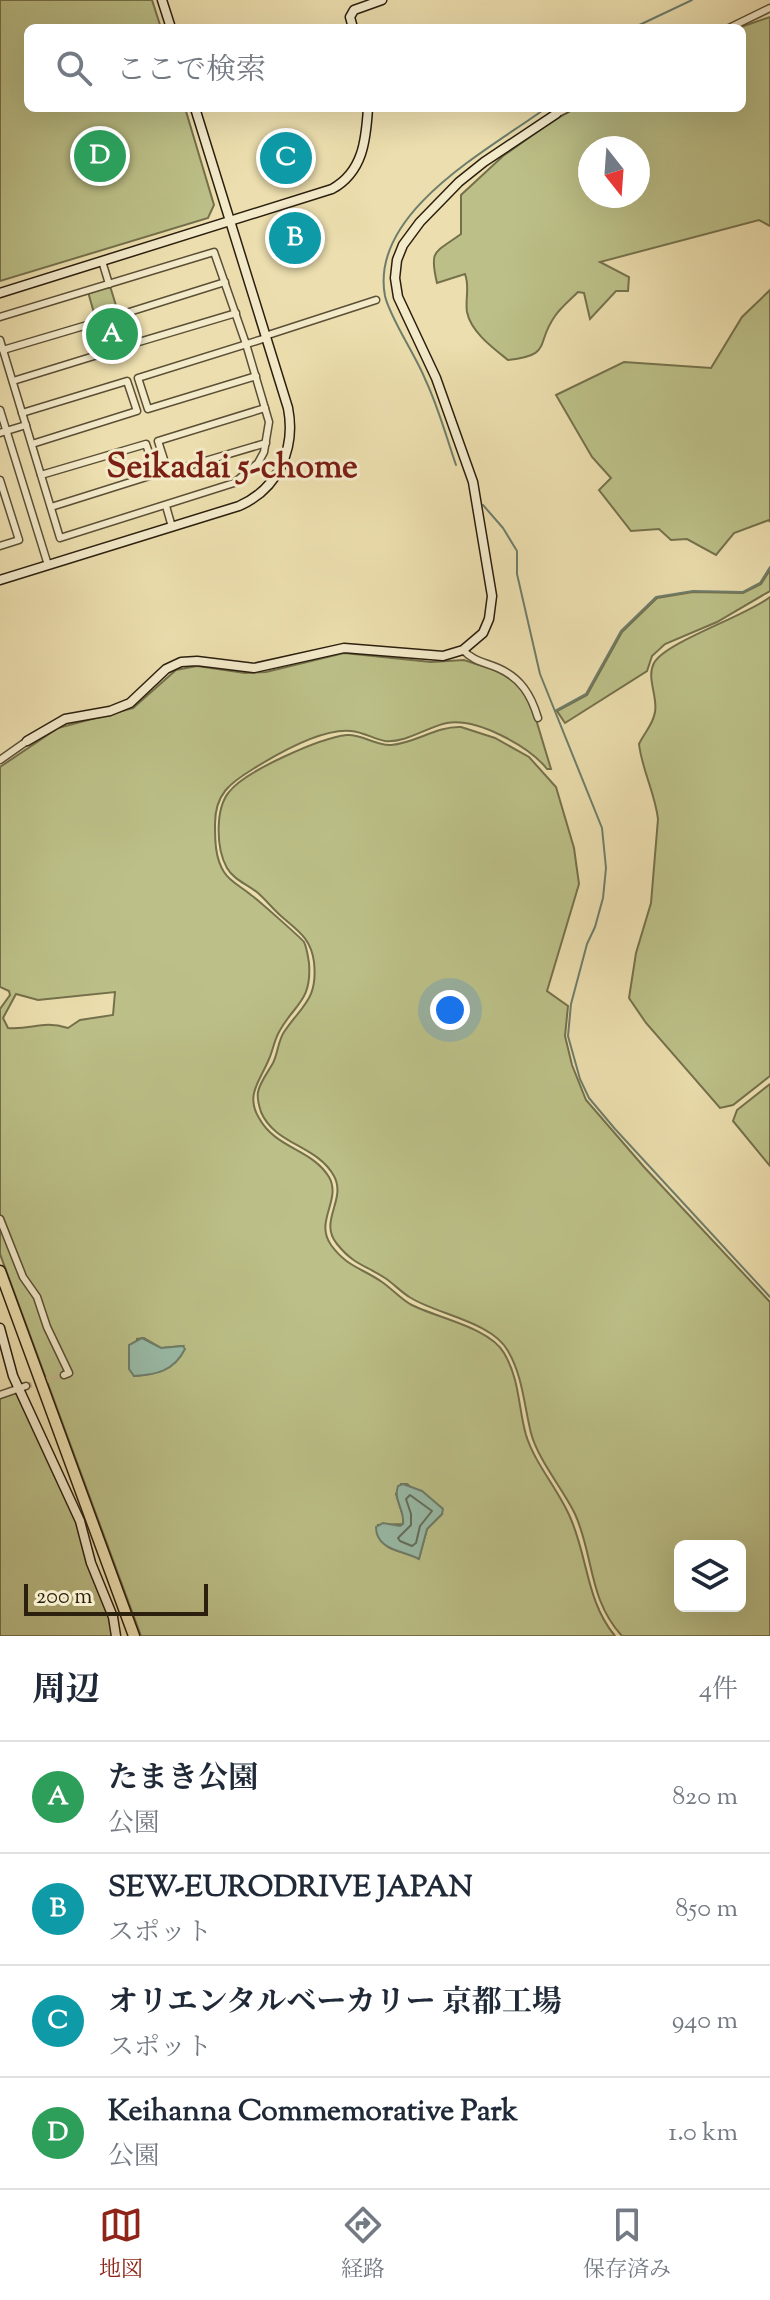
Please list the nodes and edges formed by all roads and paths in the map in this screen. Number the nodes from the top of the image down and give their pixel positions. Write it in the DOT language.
graph roads {
  1 [pos="162,0"];
  2 [pos="382,0"];
  3 [pos="770,8"];
  4 [pos="170,24"];
  5 [pos="352,24"];
  6 [pos="737,24"];
  7 [pos="196,112"];
  8 [pos="367,112"];
  9 [pos="560,112"];
  10 [pos="556,114"];
  11 [pos="230,221"];
  12 [pos="102,261"];
  13 [pos="225,282"];
  14 [pos="109,284"];
  15 [pos="0,293"];
  16 [pos="376,300"];
  17 [pos="236,313"];
  18 [pos="0,317"];
  19 [pos="266,337"];
  20 [pos="0,340"];
  21 [pos="246,344"];
  22 [pos="3,350"];
  23 [pos="256,376"];
  24 [pos="138,378"];
  25 [pos="13,381"];
  26 [pos="127,381"];
  27 [pos="265,408"];
  28 [pos="0,410"];
  29 [pos="22,413"];
  30 [pos="26,425"];
  31 [pos="3,432"];
  32 [pos="266,443"];
  33 [pos="32,444"];
  34 [pos="41,475"];
  35 [pos="0,482"];
  36 [pos="166,506"];
  37 [pos="51,507"];
  38 [pos="9,511"];
  39 [pos="0,514"];
  40 [pos="172,527"];
  41 [pos="0,546"];
  42 [pos="48,565"];
  43 [pos="0,580"];
  44 [pos="463,650"];
  45 [pos="538,718"];
  46 [pos="27,741"];
  47 [pos="0,760"];
  48 [pos="0,1219"];
  49 [pos="0,1271"];
  50 [pos="0,1281"];
  51 [pos="0,1328"];
  52 [pos="2,1346"];
  53 [pos="64,1375"];
  54 [pos="22,1387"];
  55 [pos="0,1395"];
  56 [pos="116,1636"];
  57 [pos="132,1636"];
  1 -- 4 [label="street"];
  2 -- 5 [label="street"];
  3 -- 6 [label="street"];
  7 -- 11 [label="street"];
  8 -- 11 [label="street"];
  9 -- 10 [label="street"];
  10 -- 44 [label="street"];
  11 -- 12 [label="street"];
  11 -- 19 [label="street"];
  12 -- 14 [label="street"];
  12 -- 15 [label="street"];
  13 -- 14 [label="street"];
  13 -- 17 [label="street"];
  13 -- 17 [label="street"];
  14 -- 18 [label="street"];
  16 -- 19 [label="street"];
  17 -- 21 [label="street"];
  19 -- 21 [label="street"];
  19 -- 40 [label="street"];
  20 -- 22 [label="street"];
  21 -- 23 [label="street"];
  21 -- 24 [label="street"];
  22 -- 25 [label="street"];
  22 -- 25 [label="street"];
  23 -- 24 [label="street"];
  23 -- 27 [label="street"];
  24 -- 26 [label="street"];
  25 -- 29 [label="street"];
  26 -- 29 [label="street"];
  26 -- 33 [label="street"];
  27 -- 32 [label="street"];
  27 -- 32 [label="street"];
  28 -- 31 [label="street"];
  29 -- 30 [label="street"];
  30 -- 31 [label="street"];
  30 -- 33 [label="street"];
  31 -- 42 [label="street"];
  32 -- 36 [label="street"];
  33 -- 34 [label="street"];
  34 -- 37 [label="street"];
  34 -- 37 [label="street"];
  35 -- 38 [label="street"];
  36 -- 37 [label="street"];
  36 -- 40 [label="street"];
  38 -- 39 [label="street"];
  38 -- 41 [label="street"];
  40 -- 42 [label="street"];
  42 -- 43 [label="street"];
  44 -- 45 [label="street"];
  44 -- 46 [label="street"];
  46 -- 47 [label="street"];
  48 -- 53 [label="street"];
  49 -- 57 [label="highway"];
  50 -- 57 [label="highway"];
  51 -- 52 [label="street"];
  52 -- 54 [label="street"];
  54 -- 55 [label="street"];
  54 -- 56 [label="street"];
}
